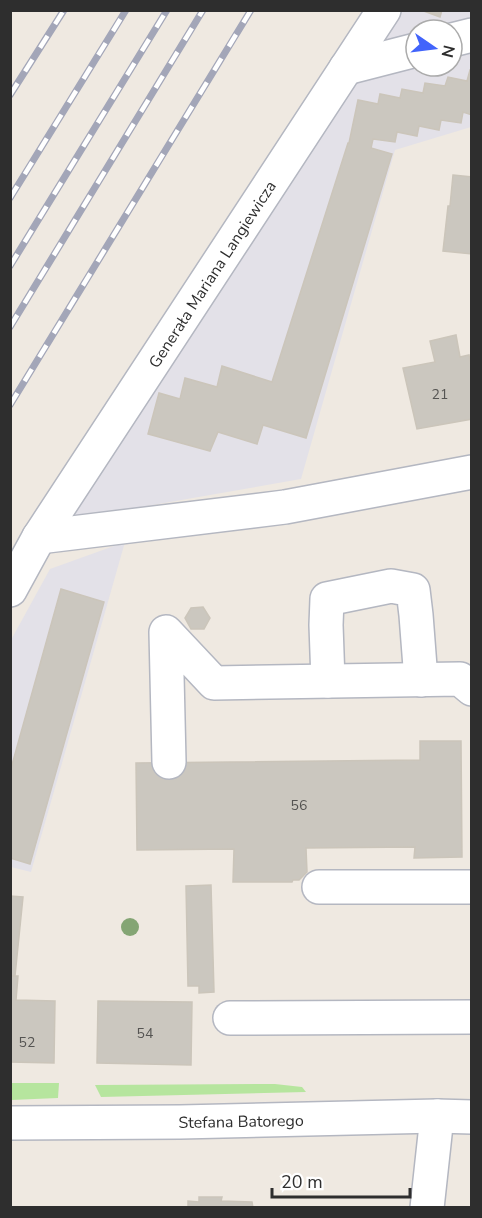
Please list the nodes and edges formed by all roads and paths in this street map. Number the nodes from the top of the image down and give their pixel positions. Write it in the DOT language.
graph roads {
  1 [pos="384,10"];
  2 [pos="404,53"];
  3 [pos="346,68"];
  4 [pos="471,472"];
  5 [pos="39,537"];
  6 [pos="10,590"];
  7 [pos="421,680"];
  8 [pos="328,681"];
  9 [pos="471,689"];
  10 [pos="169,762"];
  11 [pos="319,887"];
  12 [pos="471,887"];
  13 [pos="230,1017"];
  14 [pos="471,1017"];
  15 [pos="437,1116"];
  16 [pos="471,1117"];
  17 [pos="10,1123"];
  18 [pos="427,1208"];
  1 -- 3 [label="street, Generała Mariana Langiewicza"];
  2 -- 3 [label="street"];
  3 -- 5 [label="street, Generała Mariana Langiewicza"];
  4 -- 5 [label="street"];
  5 -- 6 [label="street, Generała Mariana Langiewicza"];
  7 -- 8 [label="street"];
  7 -- 8 [label="street"];
  7 -- 9 [label="street"];
  8 -- 10 [label="street"];
  11 -- 12 [label="street"];
  13 -- 14 [label="street"];
  15 -- 16 [label="street, Stefana Batorego"];
  15 -- 17 [label="street, Stefana Batorego"];
  15 -- 18 [label="street"];
}
